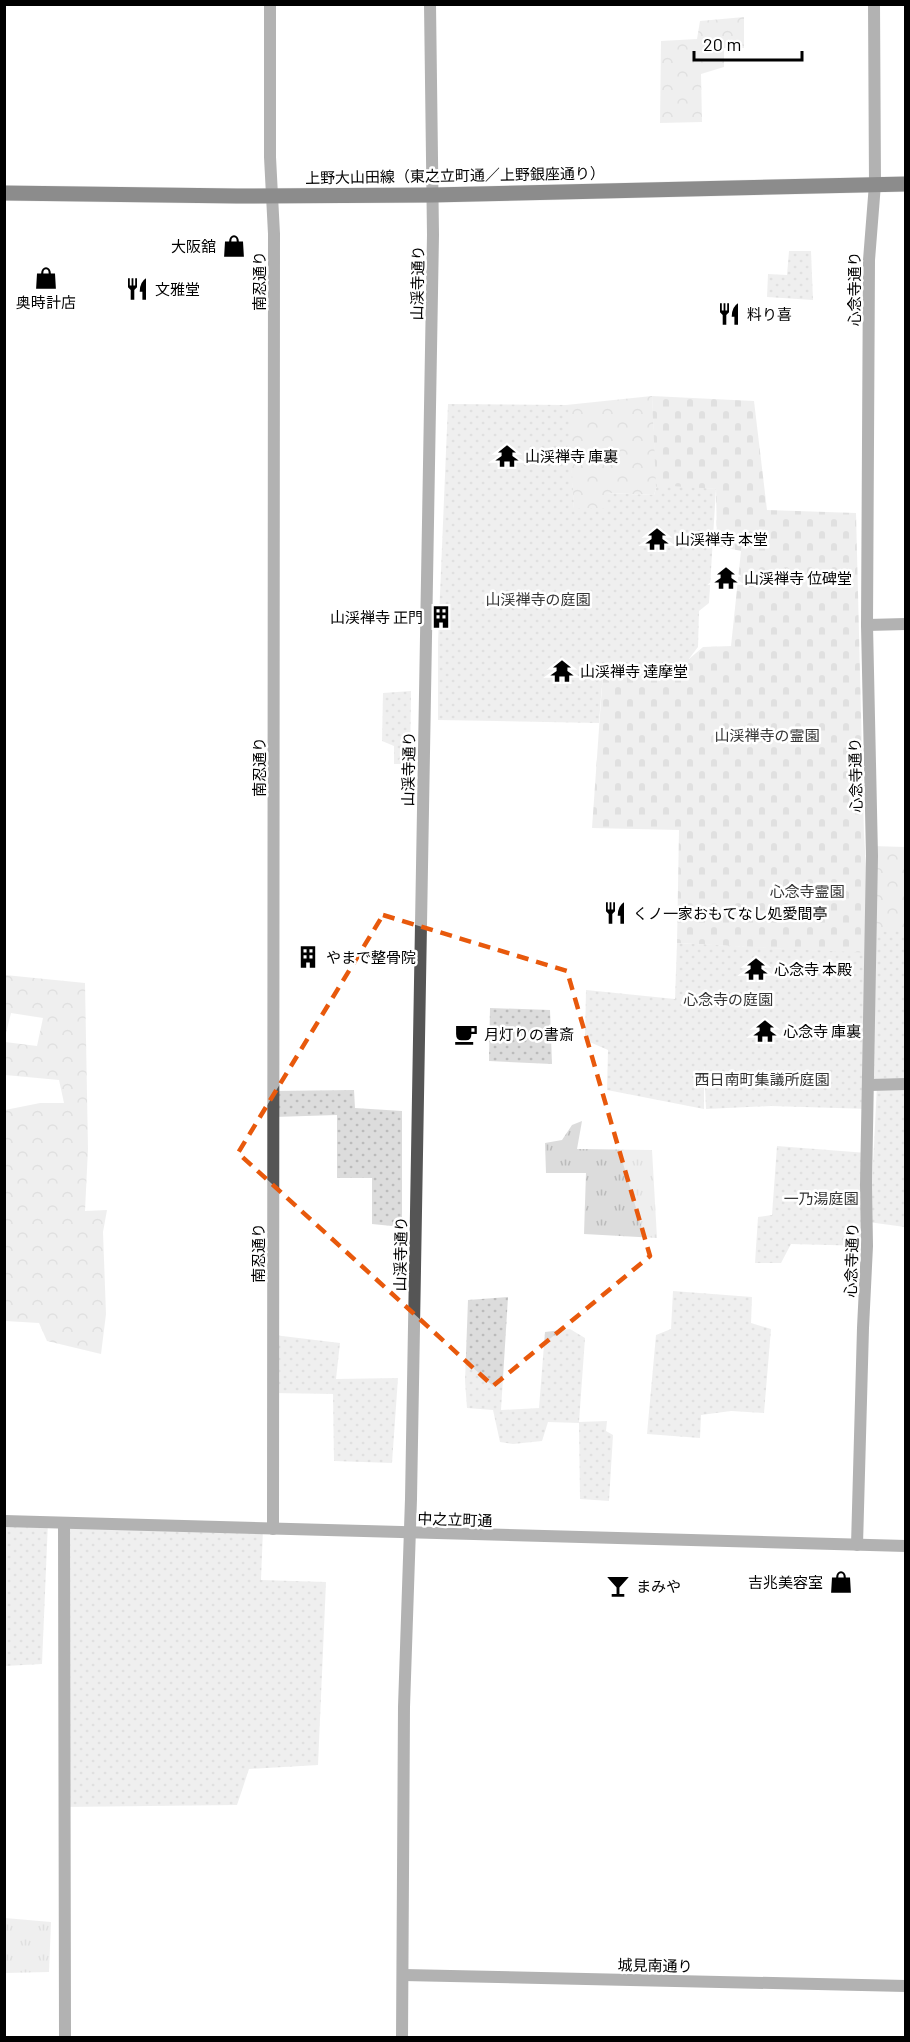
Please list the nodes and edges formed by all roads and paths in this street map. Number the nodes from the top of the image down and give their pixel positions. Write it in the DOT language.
graph roads {
  1 [pos="270,4"];
  2 [pos="430,4"];
  3 [pos="874,4"];
  4 [pos="875,184"];
  5 [pos="906,184"];
  6 [pos="4,193"];
  7 [pos="271,195"];
  8 [pos="432,195"];
  9 [pos="906,624"];
  10 [pos="867,625"];
  11 [pos="906,1084"];
  12 [pos="870,1085"];
  13 [pos="4,1521"];
  14 [pos="64,1523"];
  15 [pos="273,1529"];
  16 [pos="410,1533"];
  17 [pos="857,1545"];
  18 [pos="906,1546"];
  19 [pos="403,1975"];
  20 [pos="906,1986"];
  21 [pos="65,2037"];
  22 [pos="402,2037"];
  1 -- 7 [label="street, 南忍通り"];
  2 -- 8 [label="street, 山渓寺通り"];
  3 -- 4 [label="street, 心念寺通り"];
  4 -- 5 [label="main road, 上野大山田線（東之立町通／上野銀座通り）"];
  4 -- 8 [label="main road, 上野大山田線（東之立町通／上野銀座通り）"];
  4 -- 10 [label="street, 心念寺通り"];
  6 -- 7 [label="main road, 上野大山田線（東之立町通／上野銀座通り）"];
  7 -- 8 [label="main road, 上野大山田線（東之立町通／上野銀座通り）"];
  7 -- 15 [label="street, 南忍通り"];
  8 -- 16 [label="street, 山渓寺通り"];
  9 -- 10 [label="street"];
  10 -- 12 [label="street, 心念寺通り"];
  11 -- 12 [label="street"];
  12 -- 17 [label="street, 心念寺通り"];
  13 -- 14 [label="street, 中之立町通"];
  14 -- 15 [label="street, 中之立町通"];
  14 -- 21 [label="street"];
  15 -- 16 [label="street, 中之立町通"];
  16 -- 17 [label="street, 中之立町通"];
  16 -- 19 [label="street, 山渓寺通り"];
  17 -- 18 [label="street, 中之立町通"];
  19 -- 20 [label="street, 城見南通り"];
  19 -- 22 [label="street, 山渓寺通り"];
}
